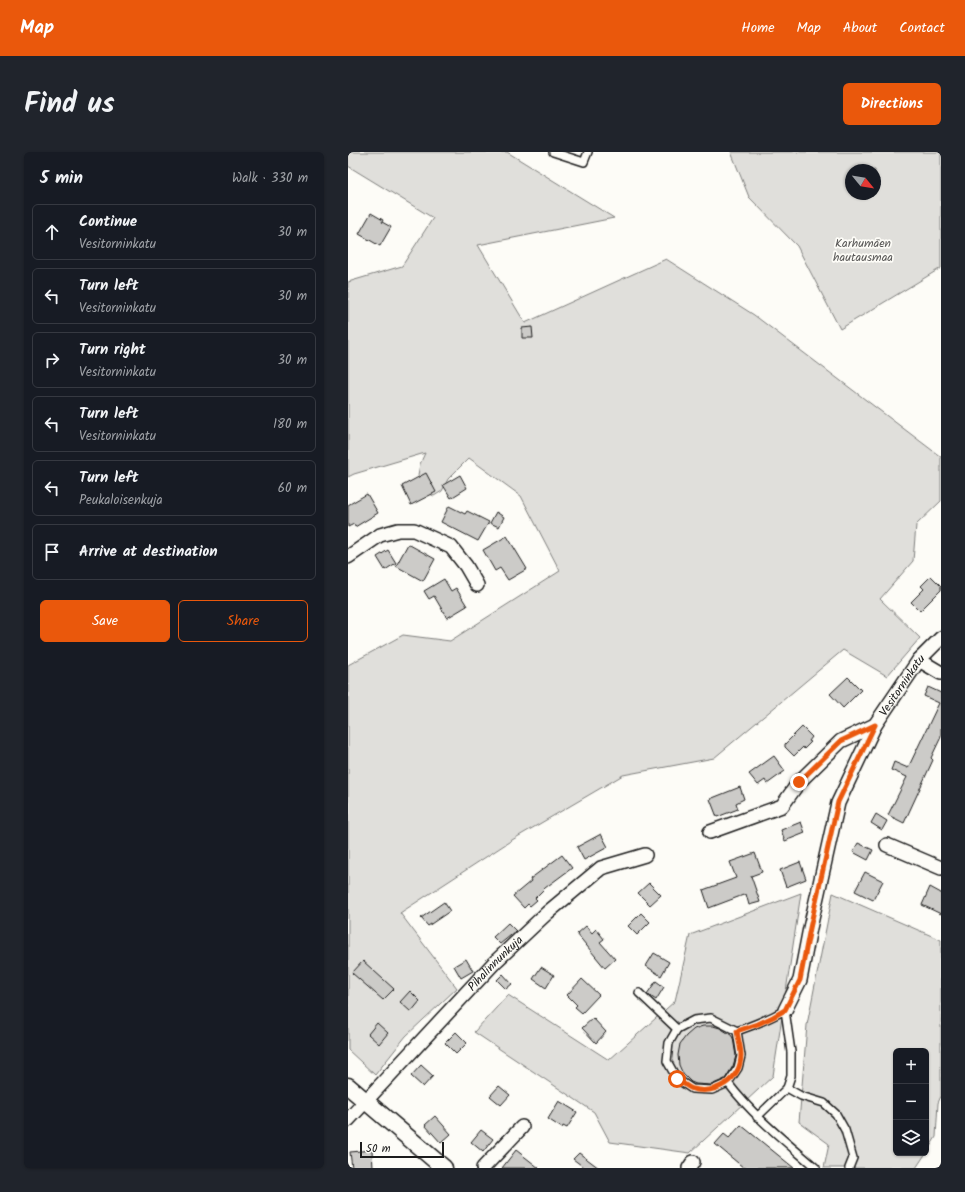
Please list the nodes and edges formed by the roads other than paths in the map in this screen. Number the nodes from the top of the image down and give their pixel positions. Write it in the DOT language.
graph roads {
  1 [pos="553,152"];
  2 [pos="588,152"];
  3 [pos="348,557"];
  4 [pos="477,585"];
  5 [pos="941,638"];
  6 [pos="919,660"];
  7 [pos="941,673"];
  8 [pos="875,725"];
  9 [pos="710,832"];
  10 [pos="887,845"];
  11 [pos="645,855"];
  12 [pos="941,868"];
  13 [pos="639,993"];
  14 [pos="785,1010"];
  15 [pos="678,1029"];
  16 [pos="737,1031"];
  17 [pos="728,1083"];
  18 [pos="348,1086"];
  19 [pos="787,1088"];
  20 [pos="365,1101"];
  21 [pos="757,1117"];
  22 [pos="348,1120"];
  23 [pos="522,1127"];
  24 [pos="444,1168"];
  25 [pos="483,1168"];
  26 [pos="816,1168"];
  27 [pos="850,1168"];
  1 -- 2 [label="lane"];
  3 -- 4 [label="street"];
  5 -- 6 [label="street, Vesitorninkatu"];
  6 -- 7 [label="street"];
  6 -- 8 [label="street, Vesitorninkatu"];
  8 -- 9 [label="street"];
  8 -- 14 [label="street, Vesitorninkatu"];
  10 -- 12 [label="street"];
  11 -- 20 [label="street, Pihalinnunkuja"];
  13 -- 15 [label="lane"];
  14 -- 16 [label="lane"];
  14 -- 19 [label="lane"];
  15 -- 16 [label="lane"];
  15 -- 17 [label="lane"];
  16 -- 17 [label="lane"];
  17 -- 21 [label="lane"];
  18 -- 20 [label="street"];
  19 -- 21 [label="lane"];
  19 -- 27 [label="lane"];
  20 -- 22 [label="street, Pihalinnunkuja"];
  20 -- 24 [label="street"];
  21 -- 26 [label="lane"];
  23 -- 25 [label="street"];
}
